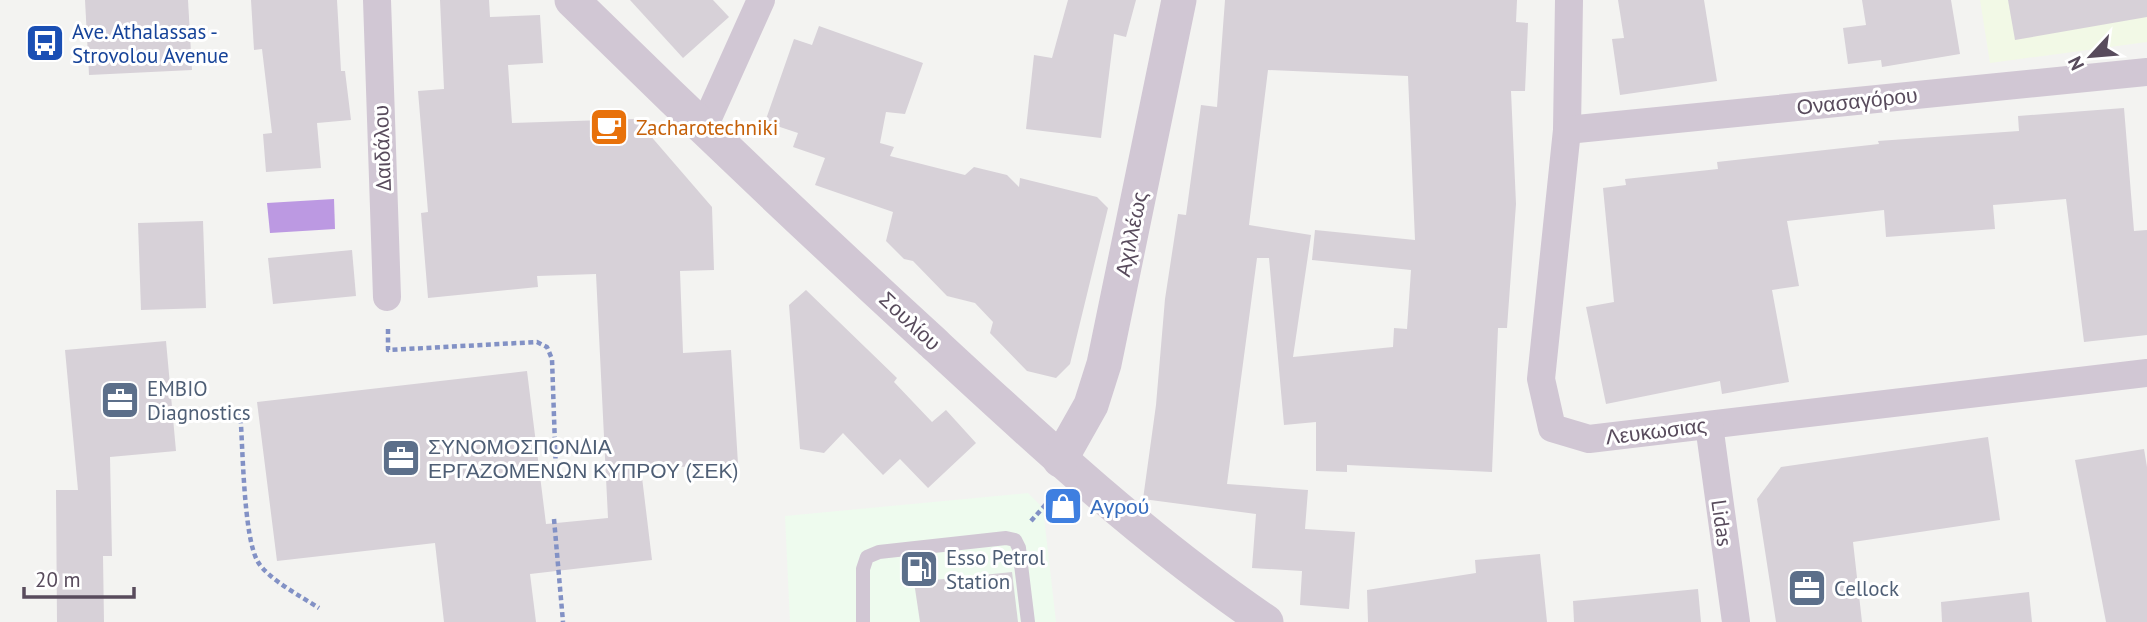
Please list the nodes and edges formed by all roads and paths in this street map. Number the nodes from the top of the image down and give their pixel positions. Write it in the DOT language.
graph roads {
  1 [pos="377,0"];
  2 [pos="572,0"];
  3 [pos="761,0"];
  4 [pos="1179,0"];
  5 [pos="1569,0"];
  6 [pos="2147,72"];
  7 [pos="703,129"];
  8 [pos="1567,130"];
  9 [pos="387,297"];
  10 [pos="388,350"];
  11 [pos="2147,373"];
  12 [pos="240,411"];
  13 [pos="1709,425"];
  14 [pos="1060,460"];
  15 [pos="556,474"];
  16 [pos="554,519"];
  17 [pos="318,608"];
  18 [pos="563,622"];
  19 [pos="863,622"];
  20 [pos="1028,622"];
  21 [pos="1266,622"];
  22 [pos="1736,622"];
  1 -- 9 [label="street, Δαιδάλου"];
  2 -- 7 [label="street, Σουλίου"];
  3 -- 7 [label="street"];
  4 -- 14 [label="street, Αχιλλέως"];
  5 -- 8 [label="street, Λευκωσιας"];
  6 -- 8 [label="street, Ονασαγόρου"];
  7 -- 14 [label="street, Σουλίου"];
  8 -- 13 [label="street, Λευκωσιας"];
  10 -- 15 [label="path"];
  11 -- 13 [label="street, Λευκωσιας"];
  12 -- 17 [label="path"];
  13 -- 22 [label="street, Lidas"];
  14 -- 21 [label="street, Σουλίου"];
  16 -- 18 [label="path"];
  19 -- 20 [label="lane"];
}
